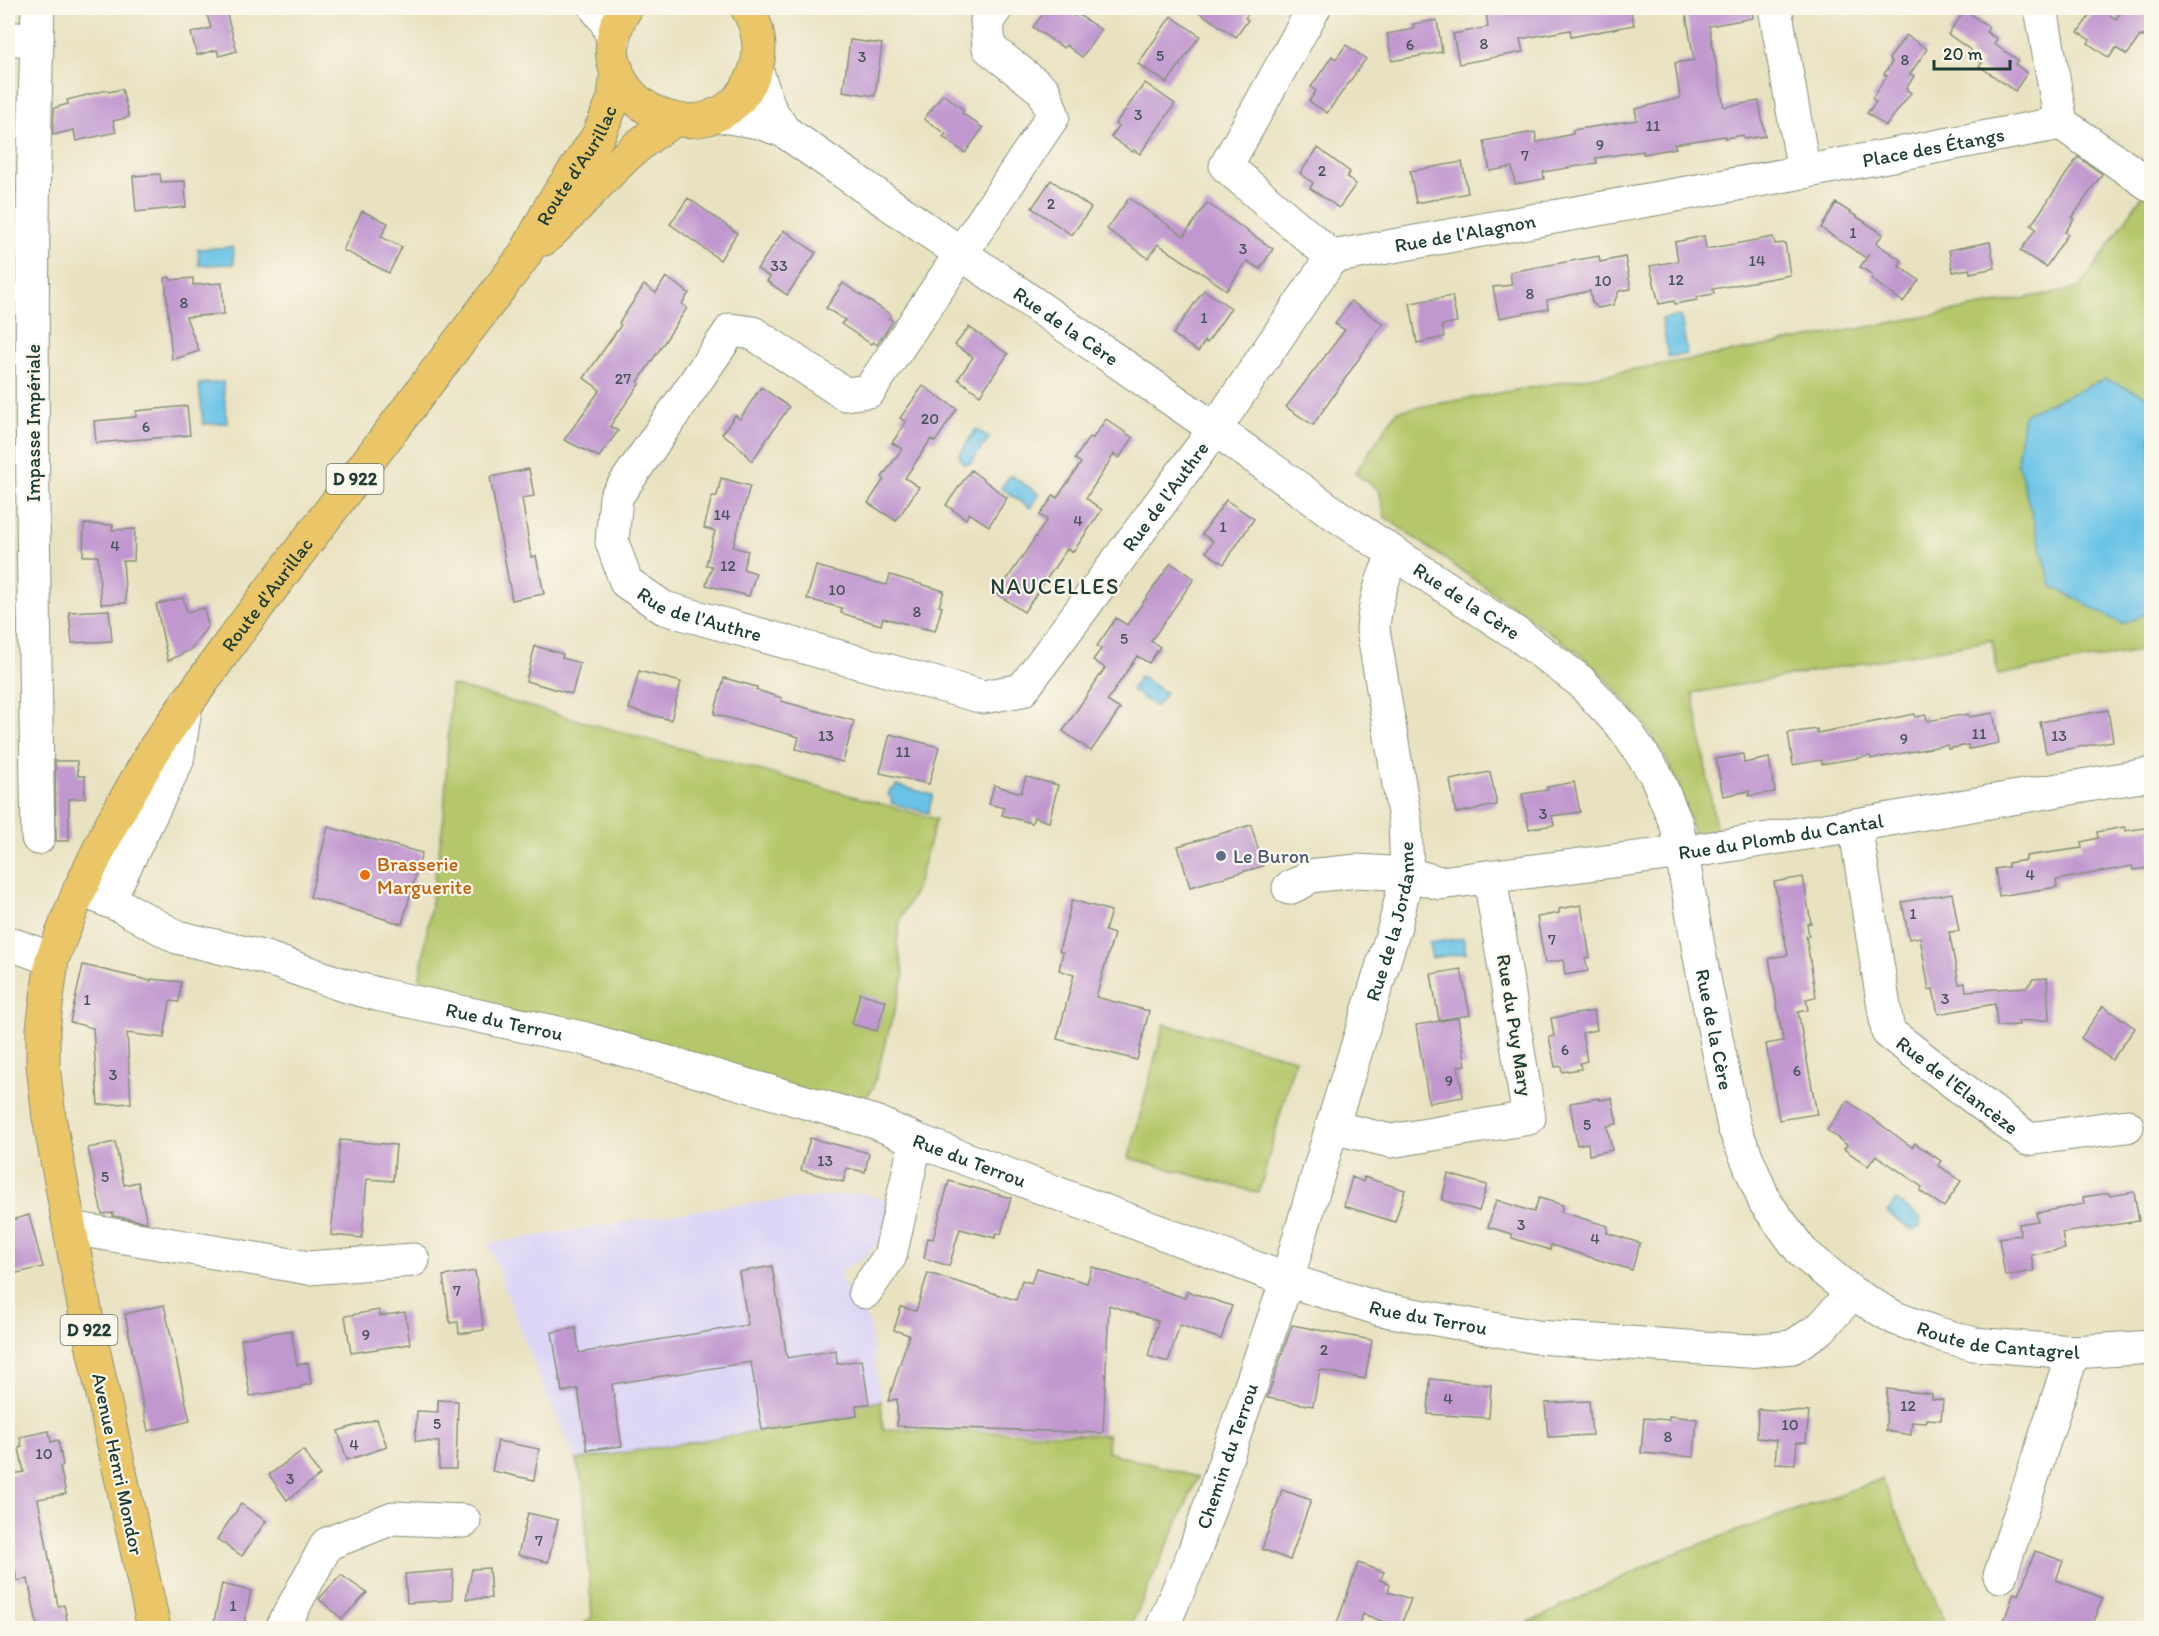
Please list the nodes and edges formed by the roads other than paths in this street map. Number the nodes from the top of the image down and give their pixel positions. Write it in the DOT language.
graph roads {
  1 [pos="596,8"];
  2 [pos="626,8"];
  3 [pos="996,8"];
  4 [pos="1314,8"];
  5 [pos="1774,8"];
  6 [pos="2041,8"];
  7 [pos="750,9"];
  8 [pos="28,28"];
  9 [pos="615,55"];
  10 [pos="756,69"];
  11 [pos="715,115"];
  12 [pos="675,120"];
  13 [pos="2061,123"];
  14 [pos="784,131"];
  15 [pos="1804,172"];
  16 [pos="2151,186"];
  17 [pos="963,253"];
  18 [pos="524,256"];
  19 [pos="1332,257"];
  20 [pos="1215,429"];
  21 [pos="1394,555"];
  22 [pos="21,615"];
  23 [pos="2151,774"];
  24 [pos="1855,825"];
  25 [pos="38,838"];
  26 [pos="1682,852"];
  27 [pos="1407,874"];
  28 [pos="1490,877"];
  29 [pos="1289,888"];
  30 [pos="94,895"];
  31 [pos="8,943"];
  32 [pos="52,959"];
  33 [pos="2127,1126"];
  34 [pos="1332,1127"];
  35 [pos="916,1140"];
  36 [pos="71,1228"];
  37 [pos="413,1260"];
  38 [pos="1287,1280"];
  39 [pos="865,1292"];
  40 [pos="1852,1293"];
  41 [pos="2151,1347"];
  42 [pos="2073,1352"];
  43 [pos="464,1521"];
  44 [pos="2000,1576"];
  45 [pos="154,1629"];
  46 [pos="282,1629"];
  47 [pos="1162,1629"];
  1 -- 9 [label="street"];
  2 -- 9 [label="main road, Route d'Aurillac"];
  3 -- 17 [label="street"];
  4 -- 19 [label="street"];
  5 -- 15 [label="street"];
  6 -- 13 [label="street"];
  7 -- 10 [label="main road"];
  8 -- 22 [label="street, Impasse Impériale"];
  9 -- 12 [label="main road"];
  9 -- 18 [label="main road, Route d'Aurillac / D 922"];
  10 -- 11 [label="main road"];
  10 -- 14 [label="street, Rue de la Cère"];
  11 -- 12 [label="main road"];
  11 -- 14 [label="street, Rue de la Cère"];
  12 -- 18 [label="main road, Route d'Aurillac / D 922"];
  13 -- 15 [label="street, Place des Étangs"];
  13 -- 16 [label="street"];
  14 -- 17 [label="street, Rue de la Cère"];
  15 -- 19 [label="street, Rue de l'Alagnon"];
  17 -- 20 [label="street, Rue de la Cère"];
  17 -- 20 [label="street, Rue de l'Authre"];
  18 -- 30 [label="main road, Route d'Aurillac / D 922"];
  19 -- 20 [label="street"];
  20 -- 21 [label="street, Rue de la Cère"];
  21 -- 26 [label="street, Rue de la Cère"];
  21 -- 27 [label="street, Rue de la Jordanne"];
  22 -- 25 [label="street, Impasse Impériale"];
  23 -- 24 [label="street, Rue du Plomb du Cantal"];
  24 -- 26 [label="street, Rue du Plomb du Cantal"];
  24 -- 33 [label="street, Rue de l'Elancèze"];
  26 -- 28 [label="street, Rue du Plomb du Cantal"];
  26 -- 40 [label="street, Rue de la Cère"];
  27 -- 28 [label="street, Rue du Plomb du Cantal"];
  27 -- 29 [label="street, Rue du Plomb du Cantal"];
  27 -- 34 [label="street, Rue de la Jordanne"];
  28 -- 34 [label="street, Rue du Puy Mary"];
  30 -- 32 [label="main road, Route d'Aurillac / D 922"];
  30 -- 35 [label="street, Rue du Terrou"];
  31 -- 32 [label="street"];
  32 -- 36 [label="main road, Avenue Henri Mondor / D 922"];
  34 -- 38 [label="street, Rue de la Jordanne"];
  35 -- 38 [label="street, Rue du Terrou"];
  35 -- 39 [label="street"];
  36 -- 37 [label="street"];
  36 -- 45 [label="main road, Avenue Henri Mondor / D 922"];
  38 -- 40 [label="street, Rue du Terrou"];
  38 -- 47 [label="street, Chemin du Terrou"];
  40 -- 42 [label="street, Route de Cantagrel"];
  41 -- 42 [label="street, Route de Cantagrel"];
  42 -- 44 [label="street"];
  43 -- 46 [label="street"];
}
